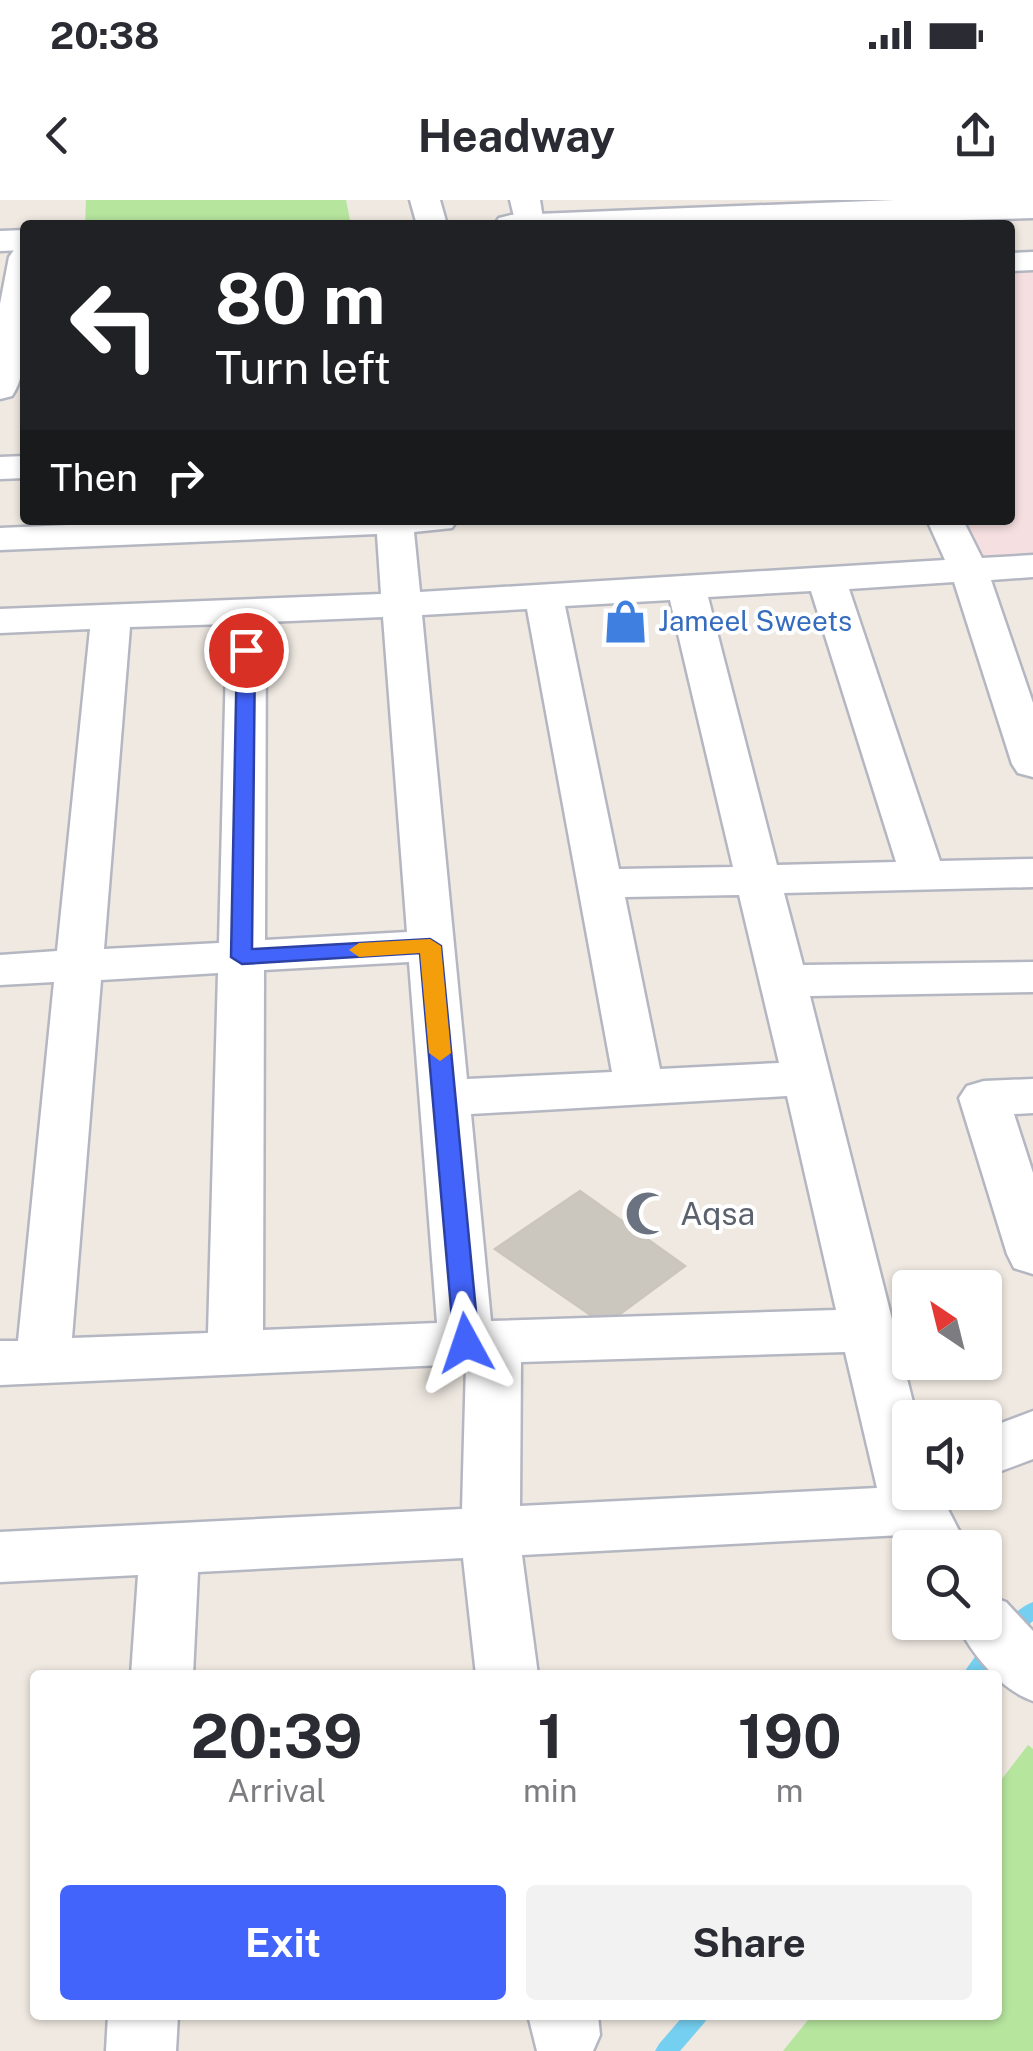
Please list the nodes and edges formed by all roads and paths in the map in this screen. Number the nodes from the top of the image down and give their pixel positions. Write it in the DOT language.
graph roads {
  1 [pos="1033,208"];
  2 [pos="717,209"];
  3 [pos="580,220"];
  4 [pos="799,220"];
  5 [pos="14,297"];
  6 [pos="11,351"];
  7 [pos="0,389"];
  8 [pos="306,525"];
  9 [pos="394,525"];
  10 [pos="947,525"];
  11 [pos="0,539"];
  12 [pos="1033,566"];
  13 [pos="968,568"];
  14 [pos="826,578"];
  15 [pos="686,586"];
  16 [pos="544,596"];
  17 [pos="399,605"];
  18 [pos="247,611"];
  19 [pos="111,616"];
  20 [pos="0,621"];
  21 [pos="1033,635"];
  22 [pos="991,636"];
  23 [pos="1025,714"];
  24 [pos="1033,764"];
  25 [pos="1033,874"];
  26 [pos="922,875"];
  27 [pos="758,877"];
  28 [pos="599,884"];
  29 [pos="430,946"];
  30 [pos="242,957"];
  31 [pos="79,966"];
  32 [pos="0,970"];
  33 [pos="1033,977"];
  34 [pos="783,981"];
  35 [pos="807,1078"];
  36 [pos="638,1088"];
  37 [pos="1033,1096"];
  38 [pos="444,1098"];
  39 [pos="1024,1200"];
  40 [pos="1033,1254"];
  41 [pos="868,1330"];
  42 [pos="480,1343"];
  43 [pos="235,1353"];
  44 [pos="22,1362"];
  45 [pos="892,1415"];
  46 [pos="1033,1434"];
  47 [pos="1002,1447"];
  48 [pos="892,1509"];
  49 [pos="490,1532"];
  50 [pos="170,1548"];
  51 [pos="0,1556"];
  52 [pos="162,1670"];
  53 [pos="507,1670"];
  54 [pos="143,2020"];
  55 [pos="141,2051"];
  1 -- 4 [label="street"];
  2 -- 3 [label="street"];
  2 -- 4 [label="street"];
  5 -- 6 [label="street"];
  6 -- 7 [label="street"];
  8 -- 11 [label="street"];
  9 -- 17 [label="street"];
  10 -- 13 [label="street"];
  12 -- 13 [label="street"];
  13 -- 14 [label="street"];
  13 -- 22 [label="street"];
  14 -- 15 [label="street"];
  14 -- 26 [label="street"];
  15 -- 16 [label="street"];
  15 -- 27 [label="street"];
  16 -- 17 [label="street"];
  16 -- 28 [label="street"];
  17 -- 18 [label="street"];
  17 -- 29 [label="street"];
  18 -- 19 [label="street"];
  18 -- 30 [label="street"];
  19 -- 20 [label="street"];
  19 -- 31 [label="street"];
  21 -- 22 [label="street"];
  22 -- 23 [label="street"];
  23 -- 24 [label="street"];
  25 -- 26 [label="street"];
  26 -- 27 [label="street"];
  27 -- 28 [label="street"];
  27 -- 34 [label="street"];
  28 -- 36 [label="street"];
  29 -- 30 [label="street"];
  29 -- 38 [label="street"];
  30 -- 31 [label="street"];
  30 -- 43 [label="street"];
  31 -- 32 [label="street"];
  31 -- 44 [label="street"];
  33 -- 34 [label="street"];
  34 -- 35 [label="street"];
  35 -- 36 [label="street"];
  35 -- 41 [label="street"];
  36 -- 38 [label="street"];
  37 -- 39 [label="street"];
  38 -- 42 [label="street"];
  39 -- 40 [label="street"];
  41 -- 42 [label="street"];
  41 -- 45 [label="street"];
  42 -- 43 [label="street"];
  42 -- 49 [label="street"];
  43 -- 44 [label="street"];
  46 -- 47 [label="street"];
  48 -- 49 [label="street"];
  49 -- 50 [label="street"];
  49 -- 53 [label="street"];
  50 -- 51 [label="street"];
  50 -- 52 [label="street"];
  54 -- 55 [label="street"];
}
